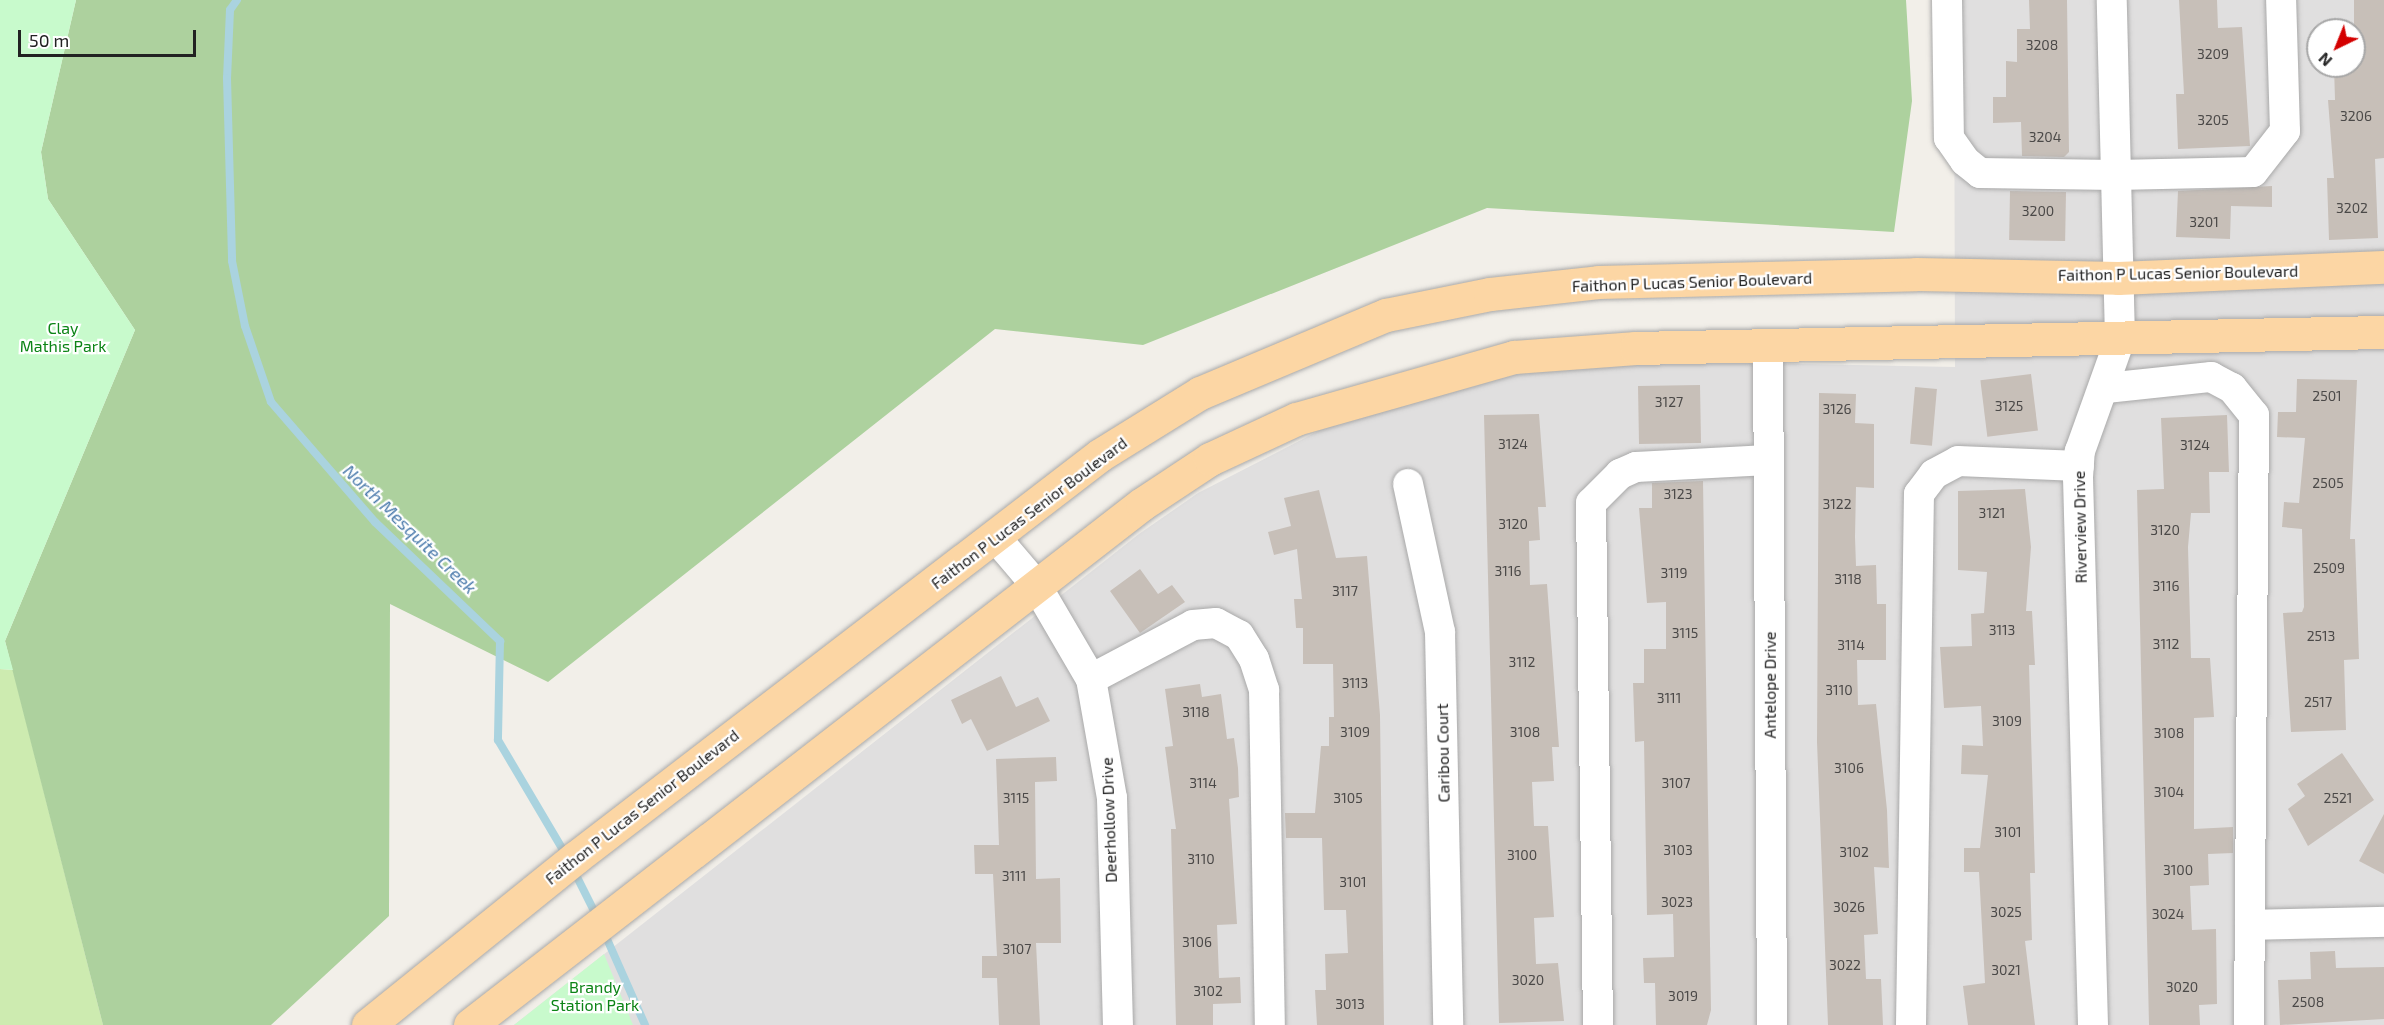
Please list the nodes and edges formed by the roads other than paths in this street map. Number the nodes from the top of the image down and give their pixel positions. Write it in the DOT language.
graph roads {
  1 [pos="1947,0"];
  2 [pos="2112,0"];
  3 [pos="2282,0"];
  4 [pos="2116,175"];
  5 [pos="2384,267"];
  6 [pos="2118,278"];
  7 [pos="2384,332"];
  8 [pos="2120,339"];
  9 [pos="1768,346"];
  10 [pos="2106,388"];
  11 [pos="1768,460"];
  12 [pos="2079,466"];
  13 [pos="1408,484"];
  14 [pos="996,538"];
  15 [pos="1036,585"];
  16 [pos="1091,679"];
  17 [pos="2384,922"];
  18 [pos="2250,925"];
  19 [pos="473,1023"];
  20 [pos="368,1025"];
  21 [pos="1118,1025"];
  22 [pos="1270,1025"];
  23 [pos="1448,1025"];
  24 [pos="1598,1025"];
  25 [pos="1772,1025"];
  26 [pos="1911,1025"];
  27 [pos="2093,1025"];
  28 [pos="2249,1025"];
  1 -- 4 [label="street"];
  2 -- 4 [label="street, Riverview Drive"];
  3 -- 4 [label="street"];
  4 -- 6 [label="street, Riverview Drive"];
  5 -- 6 [label="main road, Faithon P Lucas Senior Boulevard"];
  6 -- 8 [label="street, Riverview Drive"];
  6 -- 14 [label="main road, Faithon P Lucas Senior Boulevard"];
  7 -- 8 [label="main road"];
  8 -- 9 [label="main road"];
  8 -- 10 [label="street, Riverview Drive"];
  9 -- 11 [label="street, Antelope Drive"];
  9 -- 15 [label="main road"];
  10 -- 12 [label="street, Riverview Drive"];
  10 -- 18 [label="street"];
  11 -- 24 [label="street"];
  11 -- 25 [label="street, Antelope Drive"];
  12 -- 26 [label="street"];
  12 -- 27 [label="street, Riverview Drive"];
  13 -- 23 [label="street, Caribou Court"];
  14 -- 15 [label="street, Deerhollow Drive"];
  14 -- 20 [label="main road, Faithon P Lucas Senior Boulevard"];
  15 -- 16 [label="street, Deerhollow Drive"];
  15 -- 19 [label="main road"];
  16 -- 21 [label="street, Deerhollow Drive"];
  16 -- 22 [label="street"];
  17 -- 18 [label="street"];
  18 -- 28 [label="street"];
}
